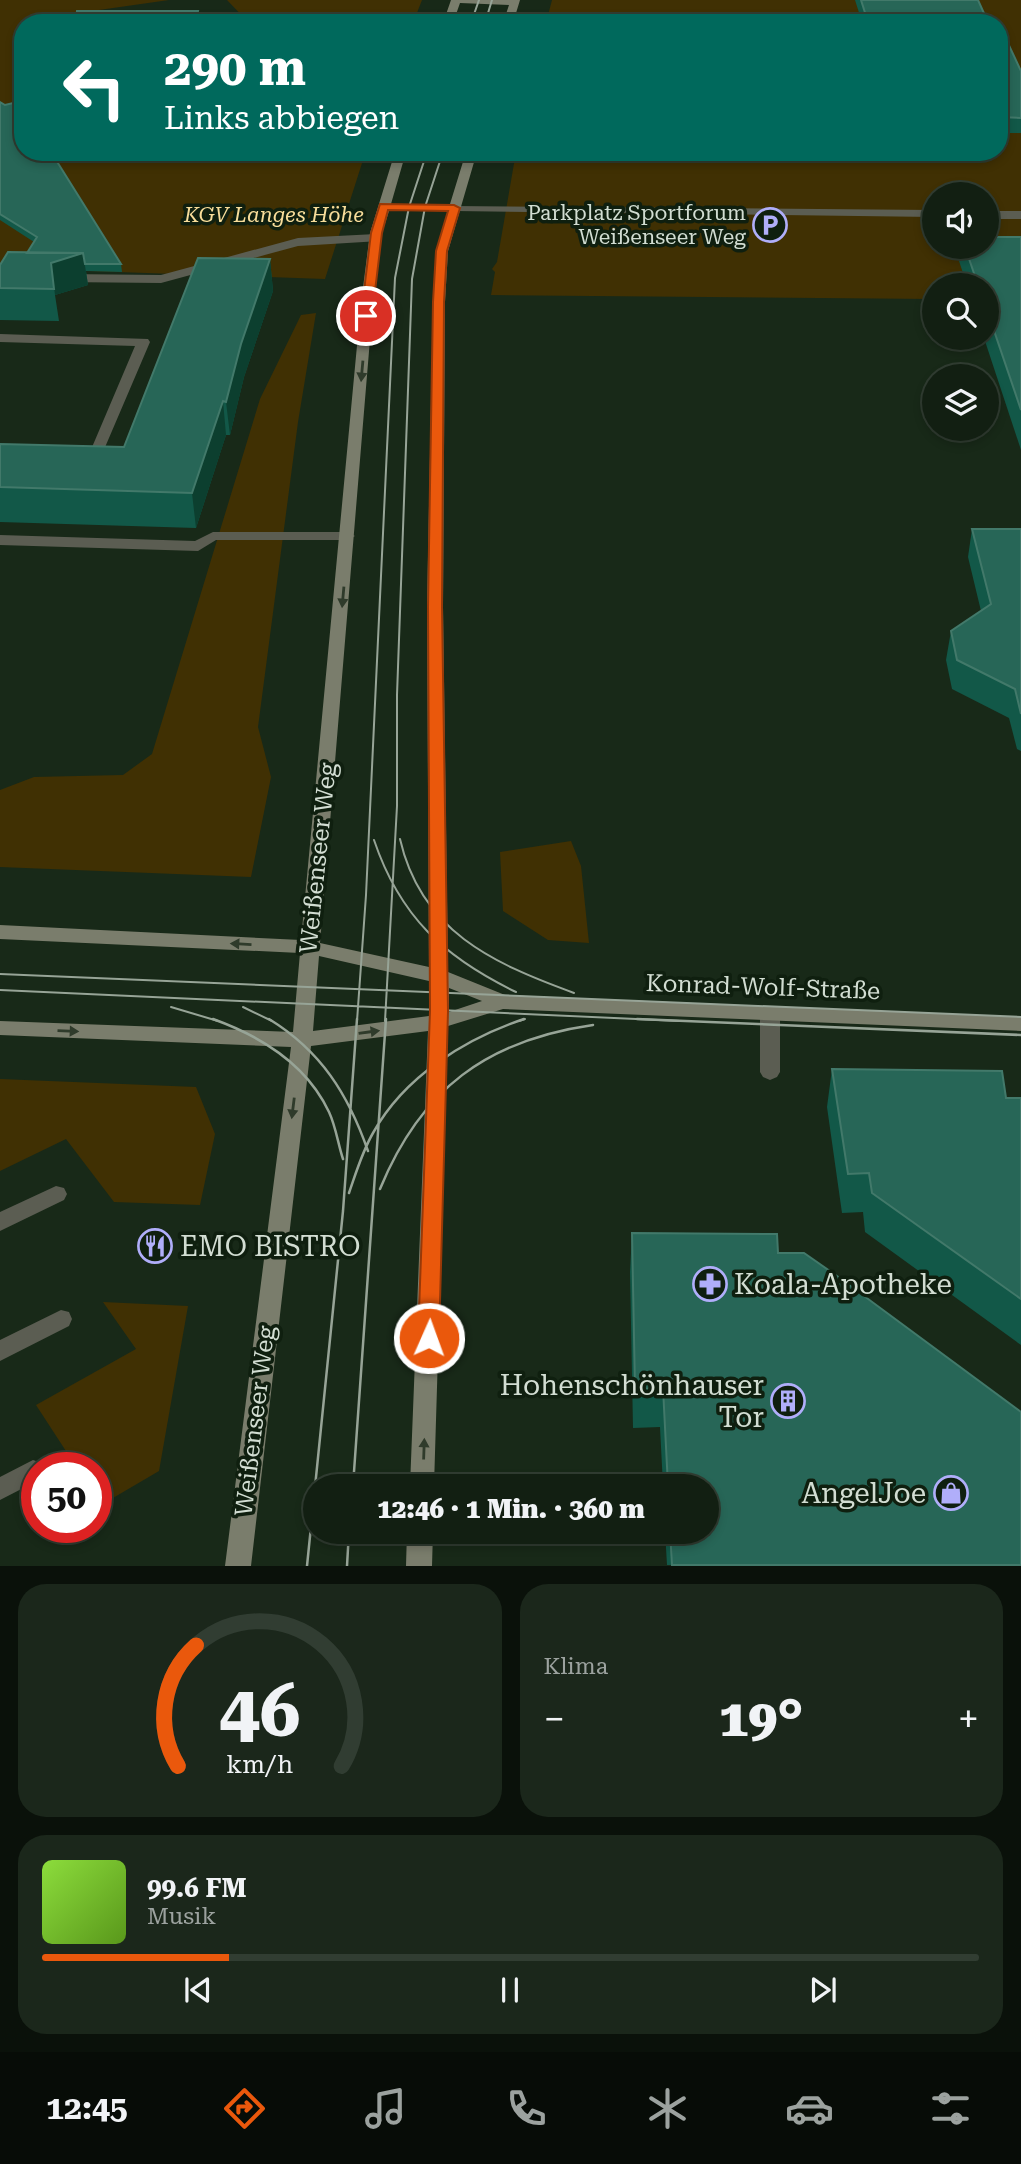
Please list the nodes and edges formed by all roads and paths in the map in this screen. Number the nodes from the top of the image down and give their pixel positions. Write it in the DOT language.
graph roads {
  1 [pos="456,0"];
  2 [pos="514,1"];
  3 [pos="398,161"];
  4 [pos="469,161"];
  5 [pos="384,207"];
  6 [pos="454,208"];
  7 [pos="922,214"];
  8 [pos="999,215"];
  9 [pos="1021,215"];
  10 [pos="376,238"];
  11 [pos="54,278"];
  12 [pos="0,338"];
  13 [pos="65,463"];
  14 [pos="348,536"];
  15 [pos="0,540"];
  16 [pos="0,932"];
  17 [pos="309,947"];
  18 [pos="439,976"];
  19 [pos="503,1002"];
  20 [pos="770,1014"];
  21 [pos="439,1022"];
  22 [pos="1021,1024"];
  23 [pos="0,1028"];
  24 [pos="302,1040"];
  25 [pos="771,1072"];
  26 [pos="55,1194"];
  27 [pos="0,1222"];
  28 [pos="61,1319"];
  29 [pos="0,1351"];
  30 [pos="422,1474"];
  31 [pos="21,1478"];
  32 [pos="0,1489"];
  33 [pos="420,1544"];
  34 [pos="238,1566"];
  35 [pos="419,1566"];
  1 -- 2 [label="main road"];
  3 -- 5 [label="main road, Weißenseer Weg"];
  4 -- 6 [label="main road"];
  5 -- 6 [label="main road"];
  5 -- 10 [label="main road, Weißenseer Weg"];
  6 -- 7 [label="lane"];
  6 -- 18 [label="main road"];
  8 -- 9 [label="lane"];
  10 -- 11 [label="lane"];
  10 -- 14 [label="main road, Weißenseer Weg, one-way"];
  12 -- 13 [label="lane"];
  14 -- 15 [label="lane"];
  14 -- 17 [label="main road, Weißenseer Weg, one-way"];
  17 -- 16 [label="main road, Konrad-Wolf-Straße, one-way"];
  17 -- 18 [label="main road, Konrad-Wolf-Straße"];
  17 -- 24 [label="main road, Weißenseer Weg"];
  18 -- 19 [label="main road, Konrad-Wolf-Straße"];
  18 -- 21 [label="main road"];
  19 -- 20 [label="main road, Konrad-Wolf-Straße"];
  19 -- 21 [label="main road, Konrad-Wolf-Straße"];
  20 -- 22 [label="main road, Konrad-Wolf-Straße"];
  20 -- 25 [label="lane"];
  24 -- 21 [label="main road, Konrad-Wolf-Straße, one-way"];
  30 -- 21 [label="main road, one-way"];
  23 -- 24 [label="main road, Konrad-Wolf-Straße, one-way"];
  24 -- 34 [label="main road, Weißenseer Weg, one-way"];
  26 -- 27 [label="lane"];
  28 -- 29 [label="lane"];
  31 -- 32 [label="lane"];
  33 -- 35 [label="main road"];
}
